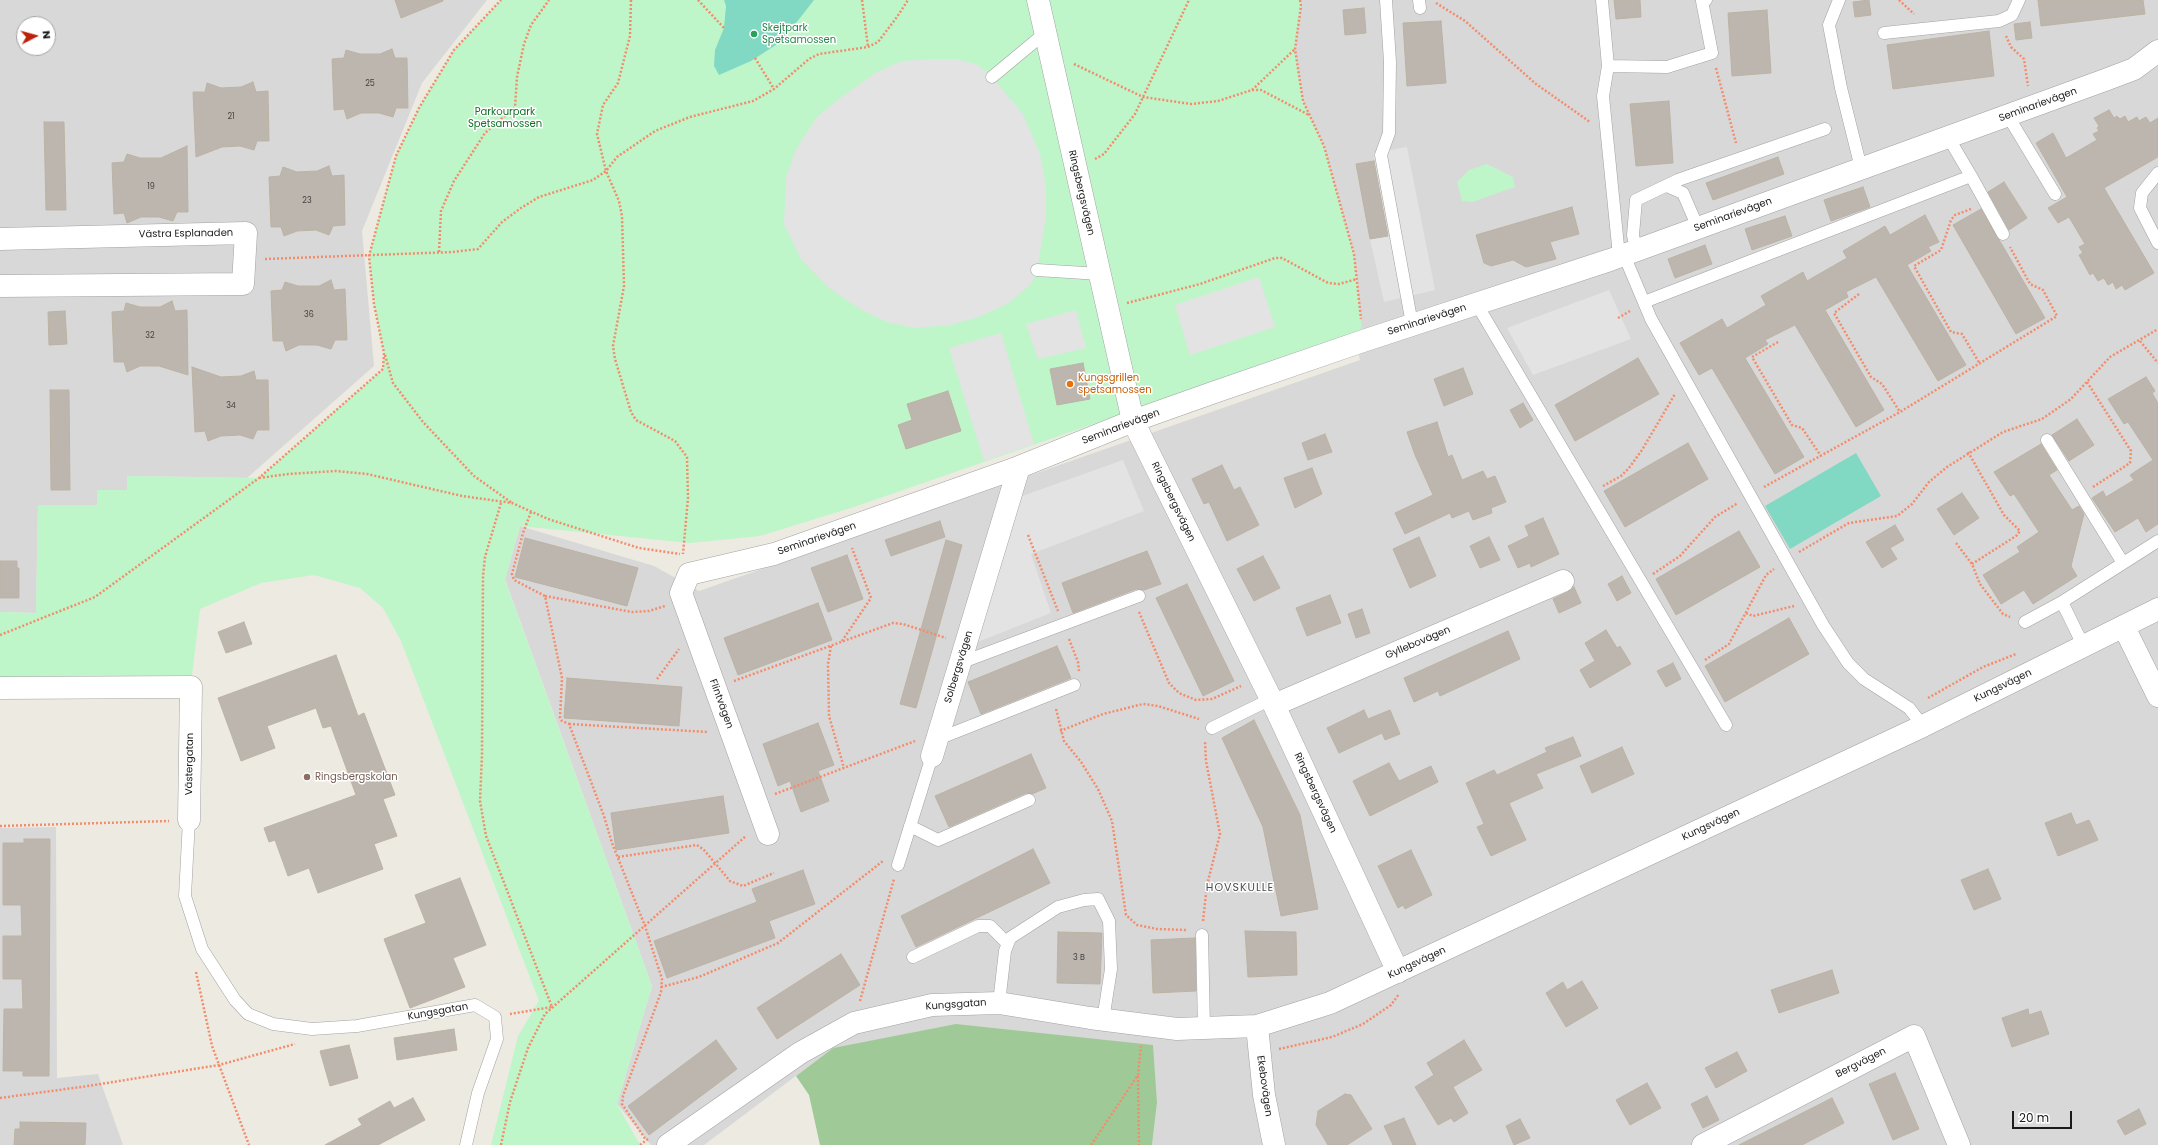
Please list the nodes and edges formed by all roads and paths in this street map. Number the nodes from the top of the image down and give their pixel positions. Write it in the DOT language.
graph roads {
  1 [pos="501,0"];
  2 [pos="548,0"];
  3 [pos="631,0"];
  4 [pos="698,0"];
  5 [pos="862,0"];
  6 [pos="908,0"];
  7 [pos="1038,0"];
  8 [pos="1189,0"];
  9 [pos="1300,0"];
  10 [pos="1386,0"];
  11 [pos="1431,0"];
  12 [pos="1602,0"];
  13 [pos="1706,0"];
  14 [pos="1839,0"];
  15 [pos="2019,0"];
  16 [pos="1999,21"];
  17 [pos="724,28"];
  18 [pos="1045,33"];
  19 [pos="1884,33"];
  20 [pos="868,47"];
  21 [pos="1295,49"];
  22 [pos="2158,51"];
  23 [pos="1712,54"];
  24 [pos="755,58"];
  25 [pos="1053,66"];
  26 [pos="1608,66"];
  27 [pos="992,77"];
  28 [pos="774,89"];
  29 [pos="1252,90"];
  30 [pos="1143,97"];
  31 [pos="2031,107"];
  32 [pos="1310,115"];
  33 [pos="2008,116"];
  34 [pos="1825,129"];
  35 [pos="1607,134"];
  36 [pos="1948,137"];
  37 [pos="1740,158"];
  38 [pos="1075,164"];
  39 [pos="1861,168"];
  40 [pos="606,170"];
  41 [pos="2158,173"];
  42 [pos="1971,176"];
  43 [pos="1667,186"];
  44 [pos="2055,194"];
  45 [pos="1986,203"];
  46 [pos="1698,228"];
  47 [pos="2003,234"];
  48 [pos="0,239"];
  49 [pos="2158,243"];
  50 [pos="439,252"];
  51 [pos="1626,254"];
  52 [pos="369,256"];
  53 [pos="244,260"];
  54 [pos="1038,270"];
  55 [pos="1100,274"];
  56 [pos="1357,279"];
  57 [pos="0,286"];
  58 [pos="1859,294"];
  59 [pos="1644,302"];
  60 [pos="1476,304"];
  61 [pos="1107,308"];
  62 [pos="1412,324"];
  63 [pos="2158,330"];
  64 [pos="1363,341"];
  65 [pos="2140,341"];
  66 [pos="1778,342"];
  67 [pos="384,353"];
  68 [pos="2158,363"];
  69 [pos="1980,364"];
  70 [pos="1684,378"];
  71 [pos="2087,382"];
  72 [pos="1900,412"];
  73 [pos="1133,421"];
  74 [pos="2047,440"];
  75 [pos="1968,452"];
  76 [pos="1821,456"];
  77 [pos="1018,468"];
  78 [pos="259,478"];
  79 [pos="1589,493"];
  80 [pos="2081,495"];
  81 [pos="1750,496"];
  82 [pos="501,503"];
  83 [pos="512,503"];
  84 [pos="531,512"];
  85 [pos="844,529"];
  86 [pos="2158,541"];
  87 [pos="1956,543"];
  88 [pos="1786,560"];
  89 [pos="2123,563"];
  90 [pos="686,564"];
  91 [pos="1972,564"];
  92 [pos="1641,580"];
  93 [pos="1563,581"];
  94 [pos="545,596"];
  95 [pos="1136,598"];
  96 [pos="683,600"];
  97 [pos="1809,600"];
  98 [pos="2062,602"];
  99 [pos="2158,609"];
  100 [pos="1746,614"];
  101 [pos="2026,622"];
  102 [pos="2124,627"];
  103 [pos="693,629"];
  104 [pos="0,636"];
  105 [pos="841,642"];
  106 [pos="831,646"];
  107 [pos="2084,647"];
  108 [pos="963,653"];
  109 [pos="2023,653"];
  110 [pos="1692,667"];
  111 [pos="1260,677"];
  112 [pos="657,679"];
  113 [pos="1074,685"];
  114 [pos="0,688"];
  115 [pos="715,688"];
  116 [pos="1054,693"];
  117 [pos="2158,696"];
  118 [pos="1272,702"];
  119 [pos="1917,718"];
  120 [pos="569,724"];
  121 [pos="1726,725"];
  122 [pos="1212,728"];
  123 [pos="1060,732"];
  124 [pos="732,734"];
  125 [pos="937,742"];
  126 [pos="844,768"];
  127 [pos="1029,800"];
  128 [pos="756,801"];
  129 [pos="189,820"];
  130 [pos="0,826"];
  131 [pos="910,826"];
  132 [pos="766,828"];
  133 [pos="905,843"];
  134 [pos="618,857"];
  135 [pos="716,863"];
  136 [pos="898,865"];
  137 [pos="774,873"];
  138 [pos="645,926"];
  139 [pos="1202,935"];
  140 [pos="1007,943"];
  141 [pos="913,957"];
  142 [pos="195,966"];
  143 [pos="1401,980"];
  144 [pos="661,987"];
  145 [pos="867,999"];
  146 [pos="860,1000"];
  147 [pos="999,1002"];
  148 [pos="552,1007"];
  149 [pos="854,1013"];
  150 [pos="248,1014"];
  151 [pos="494,1017"];
  152 [pos="1103,1020"];
  153 [pos="1144,1025"];
  154 [pos="1257,1026"];
  155 [pos="1204,1028"];
  156 [pos="296,1044"];
  157 [pos="1260,1053"];
  158 [pos="219,1065"];
  159 [pos="1138,1075"];
  160 [pos="0,1098"];
  161 [pos="647,1140"];
  162 [pos="660,1140"];
  163 [pos="248,1145"];
  164 [pos="466,1145"];
  165 [pos="501,1145"];
  166 [pos="640,1145"];
  167 [pos="650,1145"];
  168 [pos="1091,1145"];
  169 [pos="1139,1145"];
  170 [pos="1274,1145"];
  171 [pos="1703,1145"];
  172 [pos="1959,1145"];
  1 -- 52 [label="path"];
  2 -- 50 [label="path"];
  3 -- 40 [label="path"];
  4 -- 17 [label="path"];
  5 -- 20 [label="path"];
  6 -- 20 [label="path"];
  7 -- 18 [label="street, Ringsbergsvägen"];
  8 -- 30 [label="path"];
  9 -- 21 [label="path"];
  10 -- 62 [label="lane"];
  11 -- 35 [label="path"];
  12 -- 26 [label="lane"];
  13 -- 23 [label="lane"];
  14 -- 39 [label="lane"];
  15 -- 16 [label="lane"];
  16 -- 19 [label="lane"];
  16 -- 31 [label="path"];
  18 -- 25 [label="street, Ringsbergsvägen"];
  18 -- 27 [label="lane"];
  20 -- 28 [label="path"];
  21 -- 29 [label="path"];
  21 -- 32 [label="path"];
  22 -- 31 [label="street, Seminarievägen"];
  23 -- 26 [label="lane"];
  23 -- 37 [label="path"];
  24 -- 28 [label="path"];
  25 -- 30 [label="path"];
  25 -- 38 [label="street, Ringsbergsvägen"];
  26 -- 35 [label="lane"];
  28 -- 40 [label="path"];
  29 -- 30 [label="path"];
  29 -- 32 [label="path"];
  30 -- 38 [label="path"];
  31 -- 33 [label="street, Seminarievägen"];
  32 -- 56 [label="path"];
  33 -- 36 [label="street, Seminarievägen"];
  33 -- 44 [label="lane"];
  34 -- 37 [label="lane"];
  35 -- 51 [label="lane"];
  36 -- 39 [label="street, Seminarievägen"];
  36 -- 42 [label="lane"];
  37 -- 43 [label="lane"];
  38 -- 55 [label="street, Ringsbergsvägen"];
  39 -- 46 [label="street, Seminarievägen"];
  40 -- 50 [label="path"];
  40 -- 90 [label="path"];
  41 -- 49 [label="lane"];
  42 -- 45 [label="lane"];
  42 -- 59 [label="lane"];
  43 -- 46 [label="lane"];
  43 -- 51 [label="lane"];
  45 -- 47 [label="lane"];
  45 -- 69 [label="path"];
  46 -- 51 [label="street, Seminarievägen"];
  47 -- 69 [label="path"];
  48 -- 53 [label="street, Västra Esplanaden"];
  50 -- 52 [label="path"];
  51 -- 59 [label="lane"];
  51 -- 60 [label="street, Seminarievägen"];
  52 -- 53 [label="path"];
  52 -- 67 [label="path"];
  53 -- 57 [label="street, Västra Esplanaden"];
  54 -- 55 [label="lane"];
  55 -- 61 [label="street, Ringsbergsvägen"];
  56 -- 61 [label="path"];
  56 -- 64 [label="path"];
  58 -- 72 [label="path"];
  59 -- 70 [label="lane"];
  60 -- 62 [label="street, Seminarievägen"];
  60 -- 79 [label="lane"];
  61 -- 73 [label="street, Ringsbergsvägen"];
  62 -- 64 [label="street, Seminarievägen"];
  63 -- 65 [label="path"];
  64 -- 73 [label="street, Seminarievägen"];
  65 -- 68 [label="path"];
  65 -- 71 [label="path"];
  66 -- 76 [label="path"];
  67 -- 78 [label="path"];
  67 -- 83 [label="path"];
  69 -- 72 [label="path"];
  70 -- 79 [label="path"];
  70 -- 81 [label="lane"];
  71 -- 75 [label="path"];
  71 -- 80 [label="path"];
  72 -- 76 [label="path"];
  73 -- 77 [label="street, Seminarievägen"];
  73 -- 111 [label="street, Ringsbergsvägen"];
  74 -- 80 [label="lane"];
  75 -- 88 [label="path"];
  75 -- 91 [label="path"];
  76 -- 81 [label="path"];
  77 -- 85 [label="street, Seminarievägen"];
  77 -- 108 [label="street, Solbergsvägen"];
  78 -- 82 [label="path"];
  78 -- 104 [label="path"];
  79 -- 92 [label="lane"];
  80 -- 89 [label="lane"];
  81 -- 88 [label="lane"];
  81 -- 92 [label="path"];
  82 -- 83 [label="path"];
  82 -- 148 [label="path"];
  83 -- 84 [label="path"];
  84 -- 90 [label="path"];
  84 -- 94 [label="path"];
  85 -- 90 [label="street, Seminarievägen"];
  85 -- 105 [label="path"];
  86 -- 89 [label="lane"];
  87 -- 91 [label="path"];
  88 -- 97 [label="lane"];
  88 -- 100 [label="path"];
  89 -- 98 [label="lane"];
  90 -- 96 [label="street, Flintvägen"];
  91 -- 101 [label="path"];
  92 -- 110 [label="lane"];
  93 -- 118 [label="street, Gyllebovägen"];
  94 -- 96 [label="path"];
  94 -- 120 [label="path"];
  95 -- 108 [label="lane"];
  95 -- 111 [label="path"];
  96 -- 103 [label="street, Flintvägen"];
  97 -- 100 [label="path"];
  97 -- 119 [label="lane"];
  98 -- 101 [label="lane"];
  98 -- 107 [label="lane"];
  99 -- 102 [label="street, Kungsvägen"];
  100 -- 110 [label="path"];
  102 -- 107 [label="street, Kungsvägen"];
  102 -- 117 [label="street"];
  103 -- 112 [label="path"];
  103 -- 115 [label="street, Flintvägen"];
  105 -- 106 [label="path"];
  105 -- 108 [label="path"];
  106 -- 115 [label="path"];
  106 -- 126 [label="path"];
  107 -- 119 [label="street, Kungsvägen"];
  108 -- 125 [label="street, Solbergsvägen"];
  109 -- 119 [label="path"];
  110 -- 121 [label="lane"];
  111 -- 118 [label="street, Ringsbergsvägen"];
  113 -- 116 [label="lane"];
  114 -- 129 [label="street, Västergatan"];
  115 -- 124 [label="street, Flintvägen"];
  116 -- 123 [label="path"];
  116 -- 125 [label="lane"];
  118 -- 122 [label="lane"];
  118 -- 143 [label="street, Ringsbergsvägen"];
  119 -- 143 [label="street, Kungsvägen"];
  120 -- 124 [label="path"];
  120 -- 134 [label="path"];
  122 -- 123 [label="path"];
  122 -- 139 [label="path"];
  123 -- 139 [label="path"];
  124 -- 128 [label="street, Flintvägen"];
  125 -- 126 [label="path"];
  125 -- 131 [label="lane, Solbergsvägen"];
  126 -- 128 [label="path"];
  127 -- 131 [label="lane"];
  128 -- 132 [label="street, Flintvägen"];
  129 -- 130 [label="path"];
  129 -- 150 [label="lane, Västergatan"];
  131 -- 133 [label="lane, Solbergsvägen"];
  132 -- 135 [label="path"];
  133 -- 136 [label="lane, Solbergsvägen"];
  133 -- 144 [label="path"];
  134 -- 135 [label="path"];
  134 -- 138 [label="path"];
  135 -- 137 [label="path"];
  135 -- 138 [label="path"];
  136 -- 146 [label="path"];
  138 -- 144 [label="path"];
  138 -- 148 [label="path"];
  139 -- 155 [label="lane"];
  140 -- 141 [label="lane"];
  140 -- 147 [label="lane"];
  140 -- 152 [label="lane"];
  142 -- 158 [label="path"];
  143 -- 154 [label="street, Kungsvägen"];
  143 -- 157 [label="path"];
  144 -- 161 [label="path"];
  145 -- 146 [label="path"];
  146 -- 149 [label="path"];
  146 -- 149 [label="path"];
  147 -- 149 [label="street, Kungsgatan"];
  147 -- 152 [label="street, Kungsgatan"];
  148 -- 151 [label="path"];
  148 -- 165 [label="path"];
  149 -- 162 [label="street, Kungsgatan"];
  150 -- 151 [label="lane, Kungsgatan"];
  151 -- 164 [label="lane"];
  152 -- 153 [label="street, Kungsgatan"];
  153 -- 155 [label="street, Kungsgatan"];
  153 -- 159 [label="path"];
  154 -- 155 [label="street, Kungsgatan"];
  154 -- 157 [label="street, Ekebovägen"];
  156 -- 158 [label="path"];
  157 -- 170 [label="street, Ekebovägen"];
  158 -- 160 [label="path"];
  158 -- 163 [label="path"];
  159 -- 168 [label="path"];
  159 -- 169 [label="path"];
  161 -- 162 [label="path"];
  161 -- 166 [label="path"];
  161 -- 167 [label="path"];
  171 -- 172 [label="street, Bergvägen"];
}
